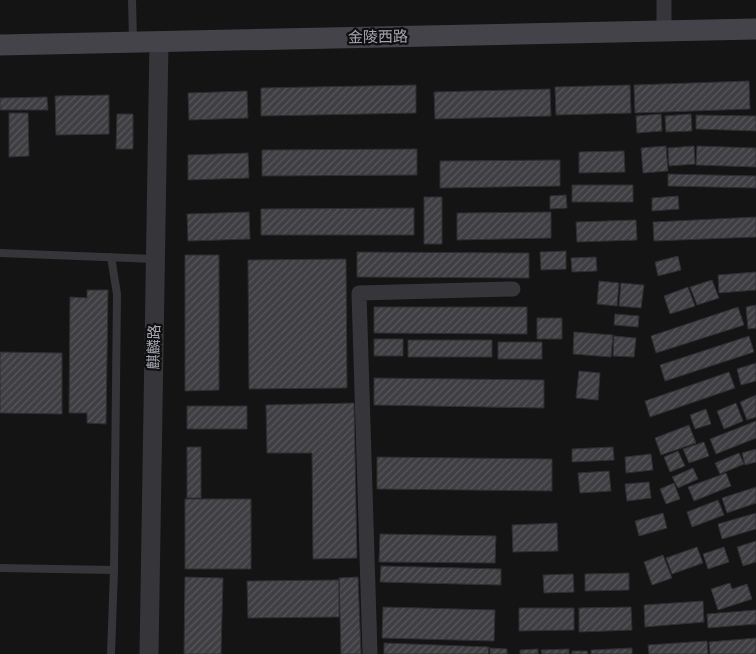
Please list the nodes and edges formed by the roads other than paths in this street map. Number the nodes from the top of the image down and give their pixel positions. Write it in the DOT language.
graph roads {
  1 [pos="132,0"];
  2 [pos="664,0"];
  3 [pos="756,29"];
  4 [pos="664,31"];
  5 [pos="159,41"];
  6 [pos="133,42"];
  7 [pos="0,45"];
  8 [pos="0,253"];
  9 [pos="111,257"];
  10 [pos="155,259"];
  11 [pos="513,289"];
  12 [pos="0,568"];
  13 [pos="114,570"];
  14 [pos="111,654"];
  15 [pos="149,654"];
  16 [pos="370,654"];
  1 -- 6 [label="lane"];
  2 -- 4 [label="street"];
  3 -- 4 [label="main road, 金陵西路"];
  4 -- 5 [label="main road, 金陵西路"];
  5 -- 6 [label="main road, 金陵西路"];
  5 -- 10 [label="street, 麒麟路"];
  6 -- 7 [label="main road, 金陵西路"];
  8 -- 9 [label="lane"];
  9 -- 10 [label="lane"];
  9 -- 13 [label="lane"];
  10 -- 15 [label="street, 麒麟路"];
  11 -- 16 [label="street"];
  12 -- 13 [label="lane"];
  13 -- 14 [label="lane"];
}
